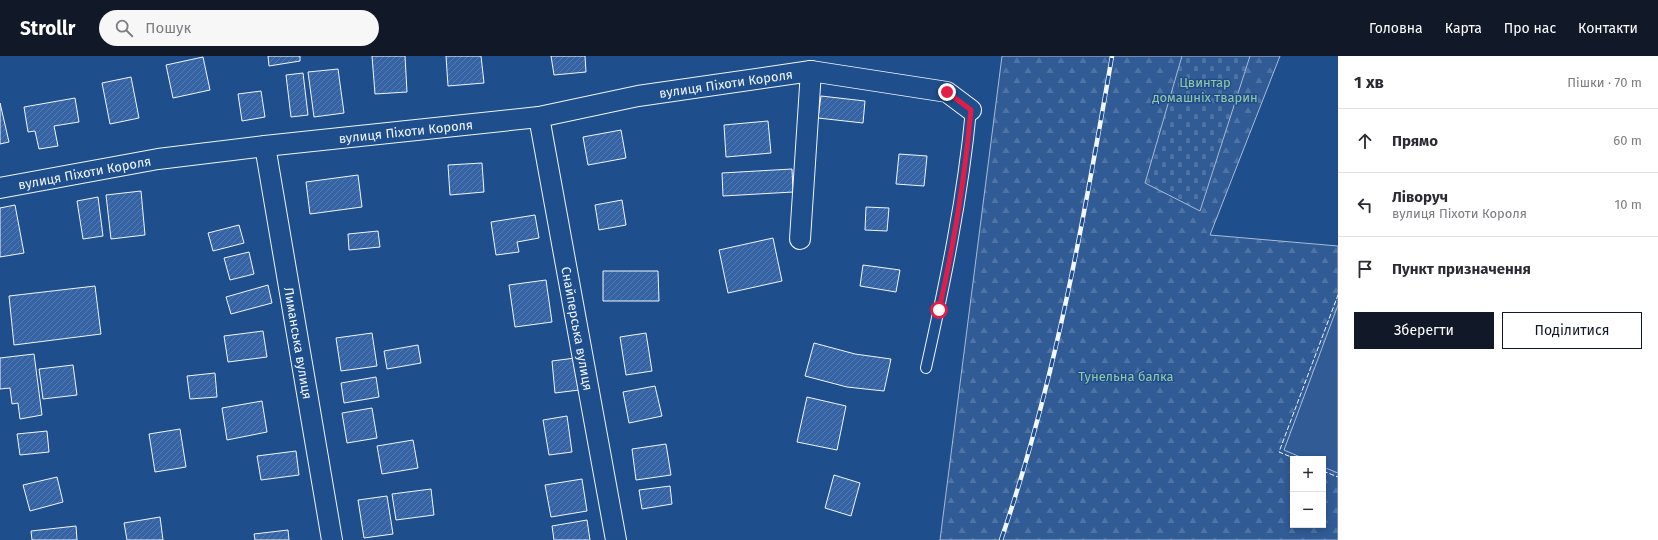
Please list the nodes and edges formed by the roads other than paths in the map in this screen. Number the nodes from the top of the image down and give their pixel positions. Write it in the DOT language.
graph roads {
  1 [pos="811,72"];
  2 [pos="971,110"];
  3 [pos="538,117"];
  4 [pos="265,146"];
  5 [pos="0,188"];
  6 [pos="800,239"];
  7 [pos="926,368"];
  8 [pos="332,540"];
  9 [pos="616,540"];
  1 -- 2 [label="street, вулиця Піхоти Короля"];
  1 -- 3 [label="street, вулиця Піхоти Короля"];
  1 -- 6 [label="street, вулиця Піхоти Короля"];
  2 -- 7 [label="lane"];
  3 -- 4 [label="street, вулиця Піхоти Короля"];
  3 -- 9 [label="street, Снайперська вулиця"];
  4 -- 5 [label="street, вулиця Піхоти Короля"];
  4 -- 8 [label="street, Лиманська вулиця"];
}
